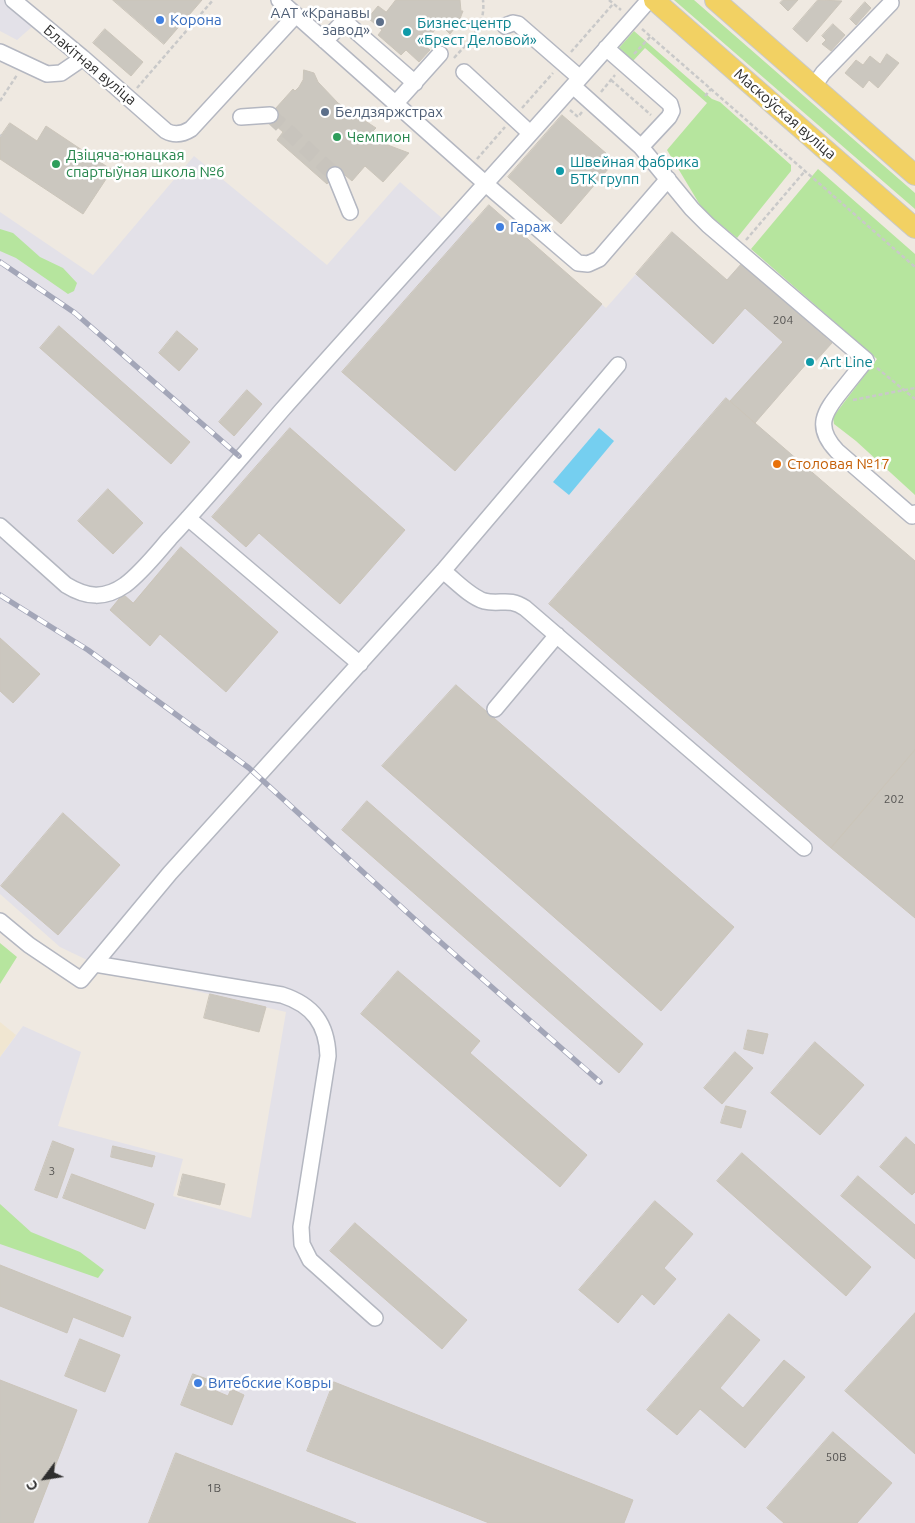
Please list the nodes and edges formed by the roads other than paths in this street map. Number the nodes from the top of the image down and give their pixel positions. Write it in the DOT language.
graph roads {
  1 [pos="13,0"];
  2 [pos="279,0"];
  3 [pos="649,0"];
  4 [pos="654,0"];
  5 [pos="716,0"];
  6 [pos="891,3"];
  7 [pos="296,15"];
  8 [pos="505,26"];
  9 [pos="325,42"];
  10 [pos="606,48"];
  11 [pos="0,52"];
  12 [pos="440,54"];
  13 [pos="83,58"];
  14 [pos="464,72"];
  15 [pos="576,82"];
  16 [pos="415,83"];
  17 [pos="814,86"];
  18 [pos="396,103"];
  19 [pos="270,114"];
  20 [pos="241,118"];
  21 [pos="530,134"];
  22 [pos="641,146"];
  23 [pos="335,174"];
  24 [pos="915,175"];
  25 [pos="668,179"];
  26 [pos="486,184"];
  27 [pos="350,212"];
  28 [pos="915,228"];
  29 [pos="618,365"];
  30 [pos="914,516"];
  31 [pos="188,518"];
  32 [pos="0,526"];
  33 [pos="444,571"];
  34 [pos="558,636"];
  35 [pos="360,664"];
  36 [pos="495,709"];
  37 [pos="804,848"];
  38 [pos="0,921"];
  39 [pos="95,964"];
  40 [pos="375,1318"];
  1 -- 13 [label="street, Блакітная вуліца"];
  2 -- 7 [label="street"];
  3 -- 10 [label="street"];
  4 -- 28 [label="main road, Маскоўская вуліца"];
  5 -- 17 [label="main road"];
  6 -- 17 [label="street"];
  7 -- 9 [label="street"];
  7 -- 13 [label="street, Блакітная вуліца"];
  8 -- 15 [label="street"];
  9 -- 16 [label="street"];
  9 -- 18 [label="street"];
  10 -- 15 [label="street"];
  10 -- 22 [label="street"];
  11 -- 13 [label="street"];
  12 -- 16 [label="street"];
  14 -- 21 [label="street"];
  15 -- 21 [label="street"];
  15 -- 22 [label="street"];
  16 -- 18 [label="street"];
  17 -- 24 [label="main road"];
  18 -- 26 [label="street"];
  19 -- 20 [label="street"];
  21 -- 26 [label="street"];
  22 -- 25 [label="street"];
  23 -- 27 [label="street"];
  25 -- 26 [label="street"];
  25 -- 30 [label="street"];
  26 -- 31 [label="street"];
  29 -- 33 [label="street"];
  31 -- 32 [label="street"];
  31 -- 35 [label="street"];
  33 -- 34 [label="street"];
  33 -- 35 [label="street"];
  34 -- 36 [label="street"];
  34 -- 37 [label="street"];
  35 -- 39 [label="street"];
  38 -- 39 [label="street"];
  39 -- 40 [label="street"];
}
